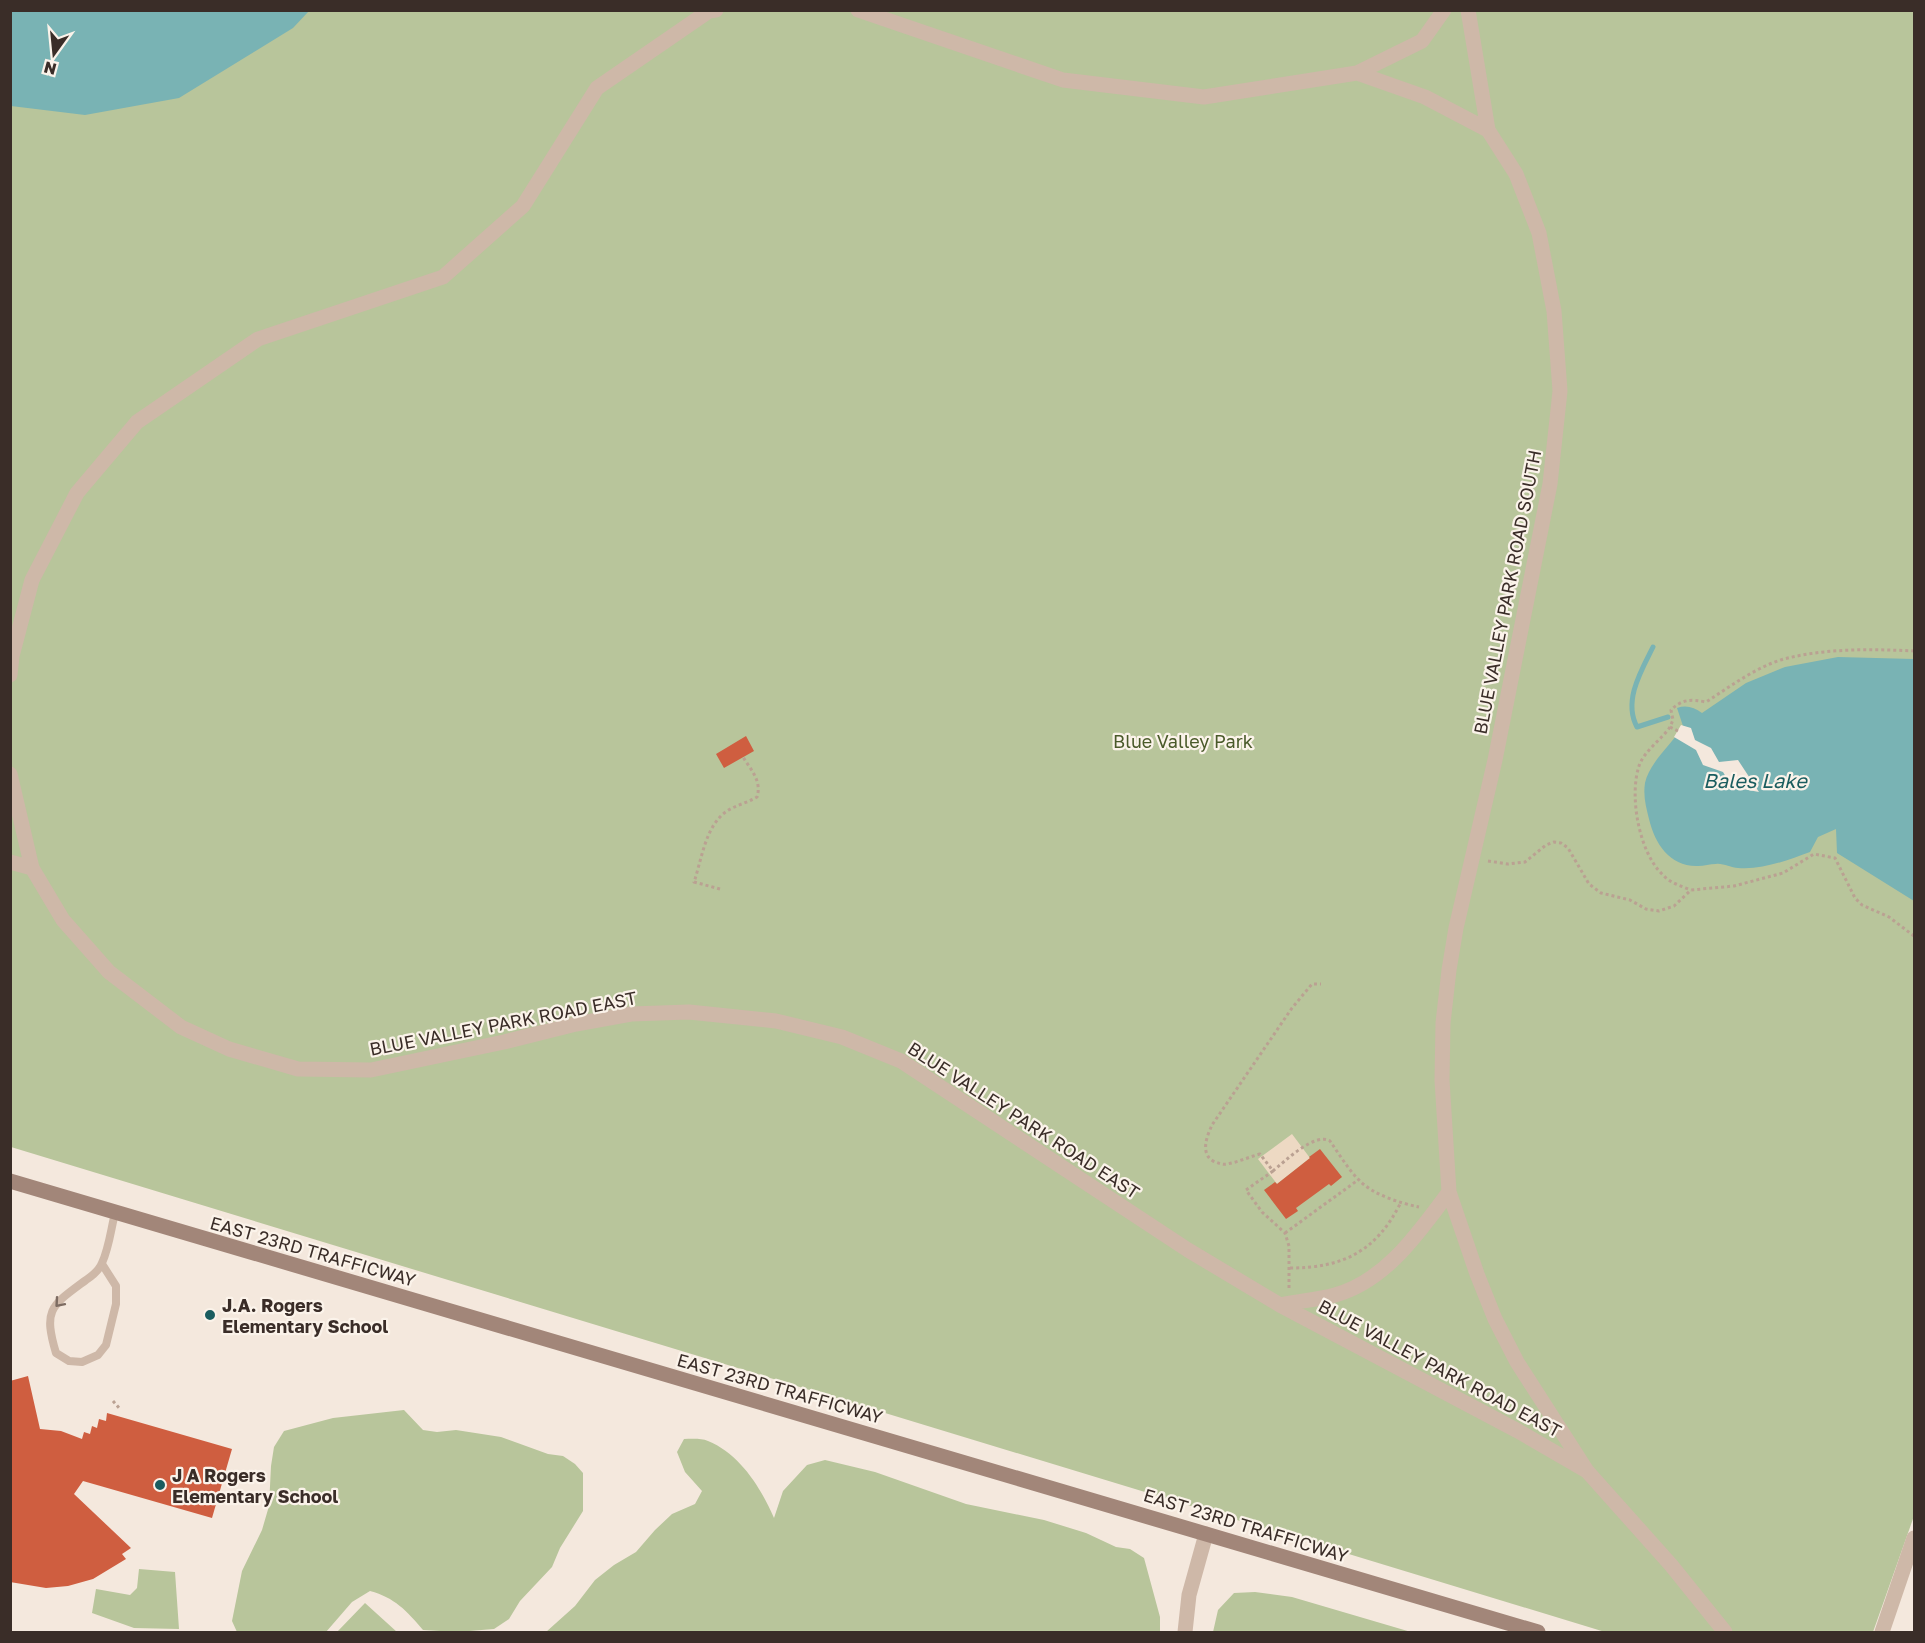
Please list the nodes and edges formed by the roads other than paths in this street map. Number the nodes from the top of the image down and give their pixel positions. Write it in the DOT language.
graph roads {
  1 [pos="716,10"];
  2 [pos="858,10"];
  3 [pos="1444,10"];
  4 [pos="1468,10"];
  5 [pos="1357,74"];
  6 [pos="1488,130"];
  7 [pos="10,675"];
  8 [pos="10,774"];
  9 [pos="10,862"];
  10 [pos="32,868"];
  11 [pos="10,1181"];
  12 [pos="1449,1192"];
  13 [pos="115,1213"];
  14 [pos="102,1264"];
  15 [pos="1286,1304"];
  16 [pos="1587,1471"];
  17 [pos="1206,1534"];
  18 [pos="1914,1538"];
  19 [pos="1185,1632"];
  20 [pos="1538,1632"];
  21 [pos="1725,1632"];
  22 [pos="1882,1632"];
  1 -- 7 [label="street"];
  2 -- 5 [label="street"];
  3 -- 5 [label="street"];
  4 -- 6 [label="street, BLUE VALLEY PARK ROAD SOUTH"];
  5 -- 6 [label="street"];
  6 -- 12 [label="street, BLUE VALLEY PARK ROAD SOUTH"];
  8 -- 10 [label="street, BLUE VALLEY PARK ROAD EAST"];
  9 -- 10 [label="street"];
  10 -- 15 [label="street, BLUE VALLEY PARK ROAD EAST"];
  11 -- 13 [label="main road, EAST 23RD TRAFFICWAY"];
  12 -- 15 [label="street"];
  12 -- 16 [label="street, BLUE VALLEY PARK ROAD SOUTH"];
  13 -- 14 [label="lane"];
  13 -- 17 [label="main road, EAST 23RD TRAFFICWAY"];
  14 -- 14 [label="lane, one-way"];
  15 -- 16 [label="street, BLUE VALLEY PARK ROAD EAST"];
  16 -- 21 [label="street, BLUE VALLEY PARK ROAD SOUTH"];
  17 -- 19 [label="street"];
  17 -- 20 [label="main road, EAST 23RD TRAFFICWAY"];
  18 -- 22 [label="street"];
}
